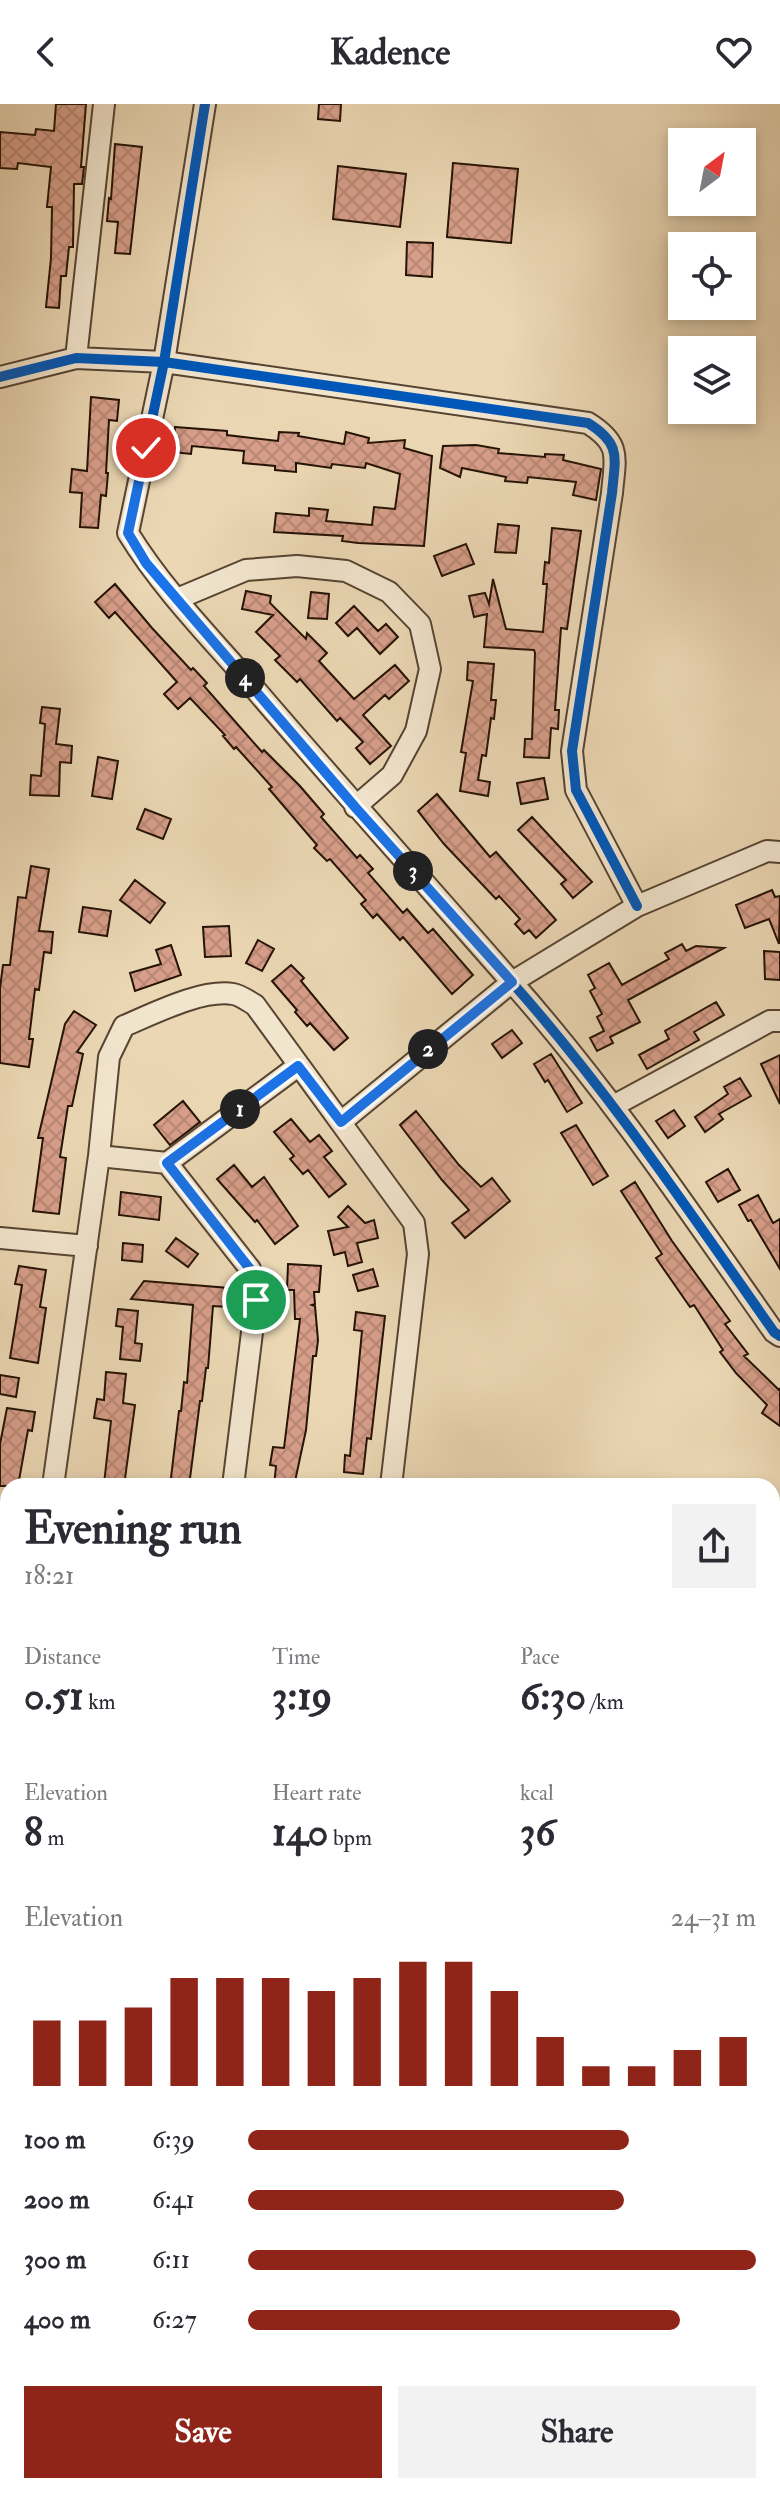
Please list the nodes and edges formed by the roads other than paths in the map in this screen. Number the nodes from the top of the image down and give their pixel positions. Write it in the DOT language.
graph roads {
  1 [pos="104,104"];
  2 [pos="205,104"];
  3 [pos="76,358"];
  4 [pos="164,362"];
  5 [pos="0,377"];
  6 [pos="177,599"];
  7 [pos="355,807"];
  8 [pos="780,852"];
  9 [pos="637,906"];
  10 [pos="512,982"];
  11 [pos="780,1021"];
  12 [pos="298,1066"];
  13 [pos="615,1105"];
  14 [pos="341,1122"];
  15 [pos="99,1156"];
  16 [pos="167,1163"];
  17 [pos="0,1238"];
  18 [pos="87,1246"];
  19 [pos="780,1336"];
  20 [pos="54,1478"];
  21 [pos="234,1478"];
  22 [pos="392,1478"];
  1 -- 3 [label="street"];
  2 -- 4 [label="street"];
  3 -- 4 [label="street"];
  3 -- 5 [label="street"];
  4 -- 6 [label="street"];
  4 -- 9 [label="street"];
  6 -- 7 [label="street"];
  6 -- 7 [label="street"];
  7 -- 10 [label="street"];
  8 -- 9 [label="street"];
  9 -- 10 [label="street"];
  10 -- 13 [label="street"];
  10 -- 14 [label="street"];
  11 -- 13 [label="street"];
  12 -- 14 [label="street"];
  12 -- 15 [label="street"];
  12 -- 16 [label="street"];
  13 -- 19 [label="street"];
  14 -- 22 [label="street"];
  15 -- 16 [label="street"];
  15 -- 18 [label="street"];
  16 -- 21 [label="street"];
  17 -- 18 [label="street"];
  18 -- 20 [label="street"];
}
